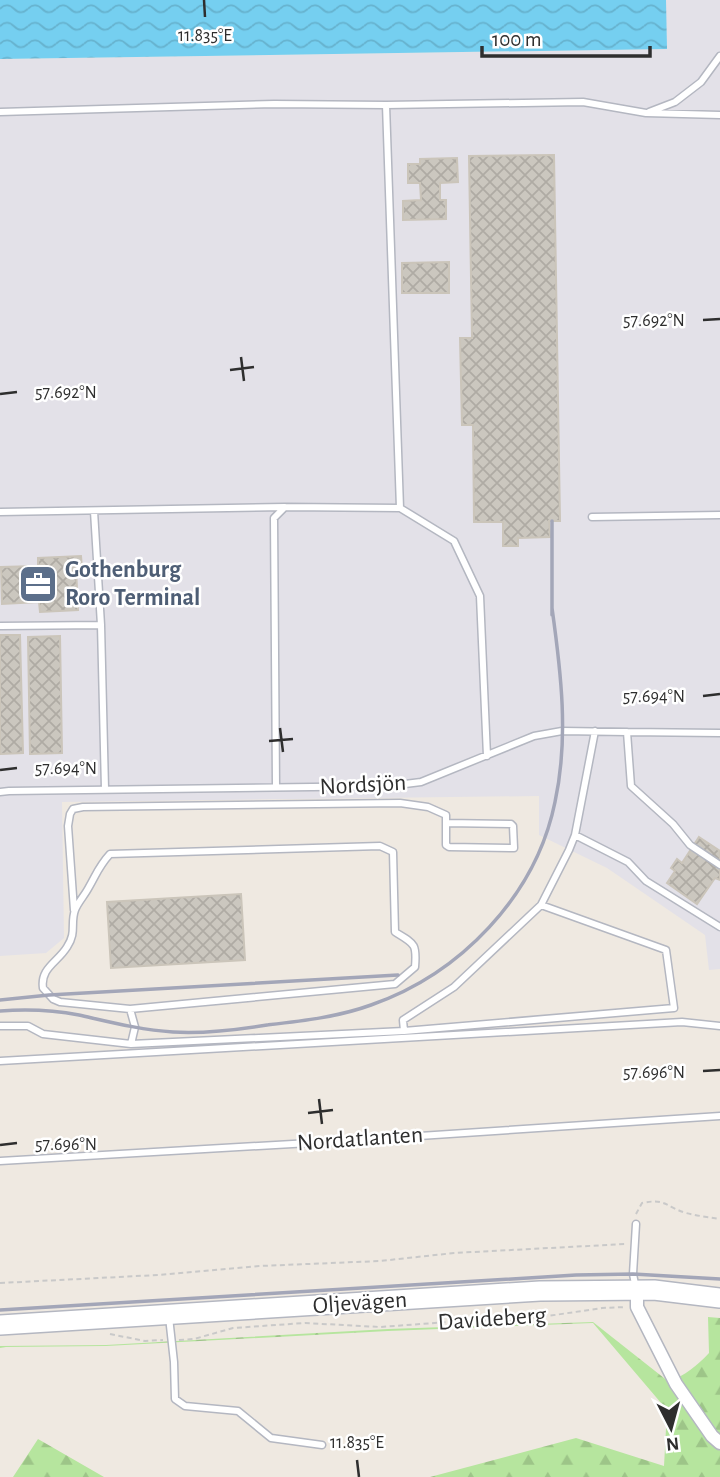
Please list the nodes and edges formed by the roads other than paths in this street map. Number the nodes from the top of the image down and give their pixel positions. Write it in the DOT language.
graph roads {
  1 [pos="720,56"];
  2 [pos="386,105"];
  3 [pos="0,112"];
  4 [pos="646,113"];
  5 [pos="720,115"];
  6 [pos="265,507"];
  7 [pos="285,507"];
  8 [pos="400,508"];
  9 [pos="94,511"];
  10 [pos="0,512"];
  11 [pos="720,515"];
  12 [pos="592,517"];
  13 [pos="274,518"];
  14 [pos="101,625"];
  15 [pos="0,626"];
  16 [pos="595,731"];
  17 [pos="626,732"];
  18 [pos="720,733"];
  19 [pos="487,755"];
  20 [pos="276,788"];
  21 [pos="105,789"];
  22 [pos="0,792"];
  23 [pos="446,823"];
  24 [pos="575,835"];
  25 [pos="720,864"];
  26 [pos="541,905"];
  27 [pos="74,912"];
  28 [pos="720,927"];
  29 [pos="130,1009"];
  30 [pos="0,1026"];
  31 [pos="720,1026"];
  32 [pos="404,1031"];
  33 [pos="131,1044"];
  34 [pos="0,1062"];
  35 [pos="720,1116"];
  36 [pos="0,1161"];
  37 [pos="636,1224"];
  38 [pos="720,1297"];
  39 [pos="637,1299"];
  40 [pos="168,1315"];
  41 [pos="0,1325"];
  42 [pos="720,1443"];
  43 [pos="322,1445"];
  1 -- 4 [label="lane"];
  2 -- 3 [label="lane"];
  2 -- 4 [label="lane"];
  2 -- 8 [label="lane"];
  4 -- 5 [label="lane"];
  6 -- 7 [label="lane"];
  6 -- 9 [label="lane"];
  6 -- 13 [label="lane"];
  7 -- 8 [label="lane"];
  7 -- 13 [label="lane"];
  8 -- 19 [label="lane"];
  9 -- 10 [label="lane"];
  9 -- 14 [label="lane"];
  11 -- 12 [label="lane"];
  13 -- 20 [label="lane"];
  14 -- 15 [label="lane"];
  14 -- 21 [label="lane"];
  16 -- 17 [label="lane, Nordsjön"];
  16 -- 19 [label="lane, Nordsjön"];
  16 -- 24 [label="lane"];
  17 -- 18 [label="lane, Nordsjön"];
  17 -- 25 [label="lane"];
  19 -- 20 [label="lane, Nordsjön"];
  20 -- 21 [label="lane, Nordsjön"];
  21 -- 22 [label="lane, Nordsjön"];
  23 -- 23 [label="lane"];
  23 -- 27 [label="lane"];
  24 -- 26 [label="lane"];
  24 -- 28 [label="lane"];
  26 -- 32 [label="lane"];
  26 -- 32 [label="lane"];
  27 -- 29 [label="lane"];
  27 -- 29 [label="lane"];
  29 -- 33 [label="lane"];
  30 -- 33 [label="lane"];
  31 -- 34 [label="lane"];
  32 -- 33 [label="lane"];
  35 -- 36 [label="lane, Nordatlanten"];
  37 -- 39 [label="lane"];
  38 -- 39 [label="street, Oljevägen"];
  39 -- 40 [label="street, Oljevägen"];
  39 -- 42 [label="street"];
  40 -- 41 [label="street, Oljevägen"];
  40 -- 43 [label="lane"];
}
